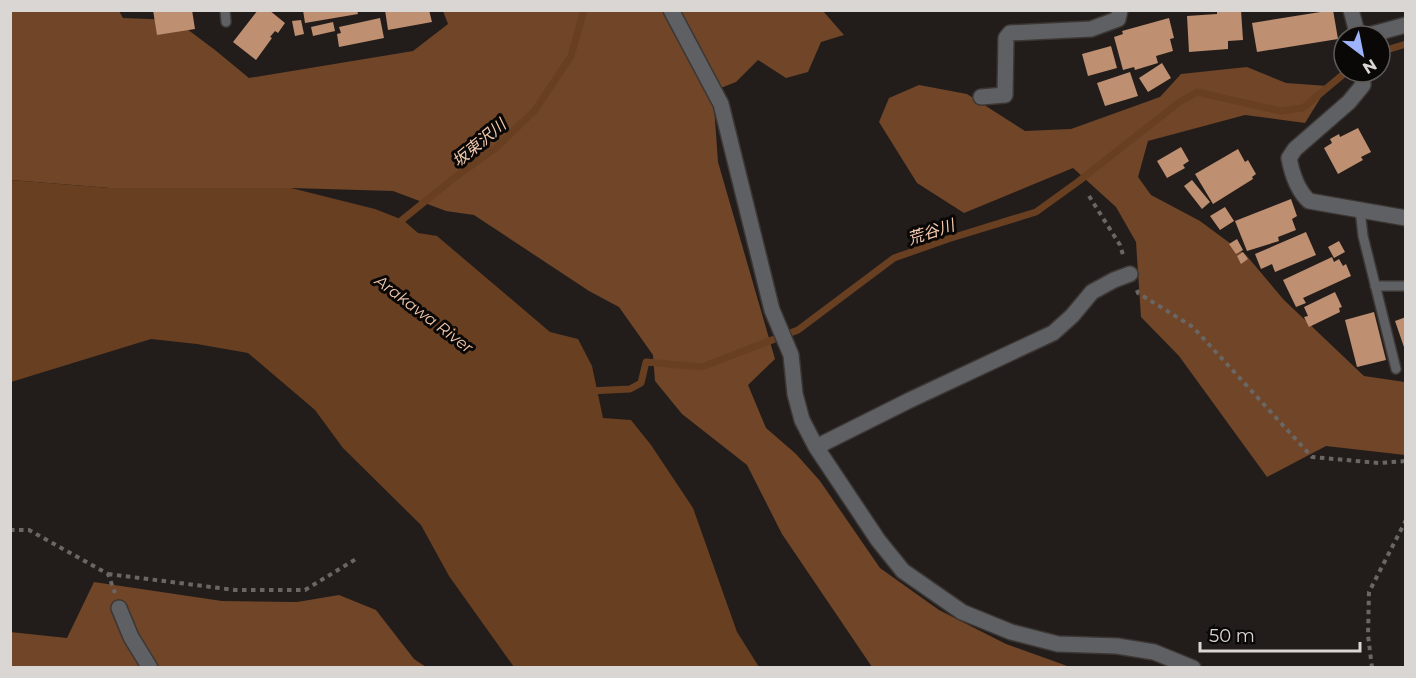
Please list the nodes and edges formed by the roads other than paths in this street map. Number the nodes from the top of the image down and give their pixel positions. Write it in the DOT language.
graph roads {
  1 [pos="225,10"];
  2 [pos="671,10"];
  3 [pos="1120,10"];
  4 [pos="226,22"];
  5 [pos="1363,84"];
  6 [pos="981,97"];
  7 [pos="1360,210"];
  8 [pos="1406,218"];
  9 [pos="1130,274"];
  10 [pos="1375,286"];
  11 [pos="1406,286"];
  12 [pos="1396,369"];
  13 [pos="816,447"];
  14 [pos="120,608"];
  15 [pos="150,668"];
  16 [pos="1193,668"];
  1 -- 4 [label="lane"];
  2 -- 13 [label="street"];
  3 -- 6 [label="street"];
  5 -- 7 [label="street"];
  7 -- 8 [label="street"];
  7 -- 10 [label="lane"];
  9 -- 13 [label="street"];
  10 -- 11 [label="lane"];
  10 -- 12 [label="lane"];
  13 -- 16 [label="street"];
  14 -- 15 [label="street"];
}
